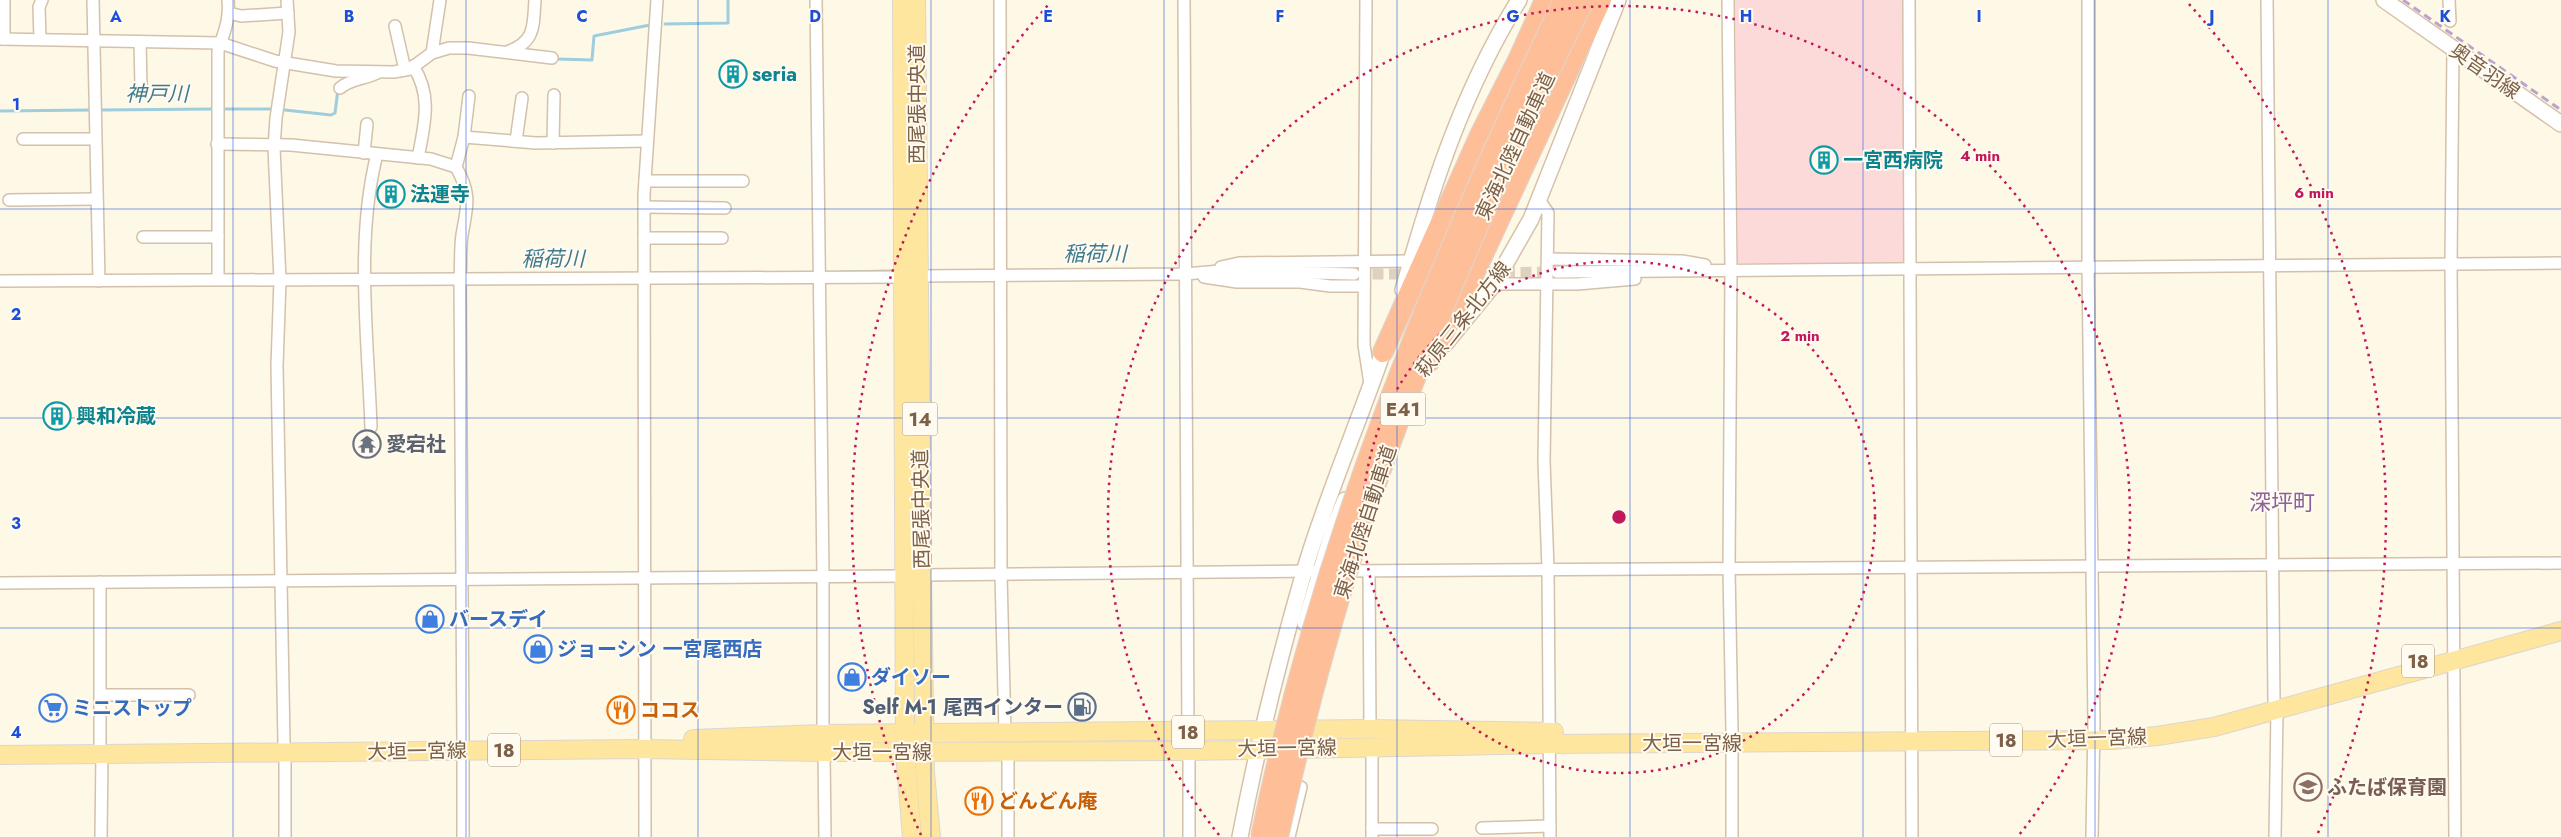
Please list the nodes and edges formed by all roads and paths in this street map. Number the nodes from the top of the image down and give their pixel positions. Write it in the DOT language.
graph roads {
  1 [pos="4,0"];
  2 [pos="42,0"];
  3 [pos="94,0"];
  4 [pos="228,0"];
  5 [pos="287,0"];
  6 [pos="440,0"];
  7 [pos="535,0"];
  8 [pos="657,0"];
  9 [pos="816,0"];
  10 [pos="902,0"];
  11 [pos="916,0"];
  12 [pos="1000,0"];
  13 [pos="1184,0"];
  14 [pos="1366,0"];
  15 [pos="1519,0"];
  16 [pos="1545,0"];
  17 [pos="1564,0"];
  18 [pos="1584,0"];
  19 [pos="1601,0"];
  20 [pos="1618,0"];
  21 [pos="1728,0"];
  22 [pos="1909,0"];
  23 [pos="2088,0"];
  24 [pos="2267,0"];
  25 [pos="2384,0"];
  26 [pos="2450,0"];
  27 [pos="229,13"];
  28 [pos="288,13"];
  29 [pos="2450,21"];
  30 [pos="395,26"];
  31 [pos="2,39"];
  32 [pos="40,39"];
  33 [pos="94,41"];
  34 [pos="140,42"];
  35 [pos="220,43"];
  36 [pos="2453,48"];
  37 [pos="507,52"];
  38 [pos="432,53"];
  39 [pos="552,58"];
  40 [pos="286,64"];
  41 [pos="409,68"];
  42 [pos="379,72"];
  43 [pos="141,86"];
  44 [pos="340,88"];
  45 [pos="554,95"];
  46 [pos="469,96"];
  47 [pos="522,98"];
  48 [pos="367,124"];
  49 [pos="2561,124"];
  50 [pos="464,137"];
  51 [pos="96,138"];
  52 [pos="23,139"];
  53 [pos="516,141"];
  54 [pos="647,141"];
  55 [pos="553,143"];
  56 [pos="217,144"];
  57 [pos="274,144"];
  58 [pos="364,153"];
  59 [pos="377,154"];
  60 [pos="418,158"];
  61 [pos="456,167"];
  62 [pos="645,181"];
  63 [pos="743,181"];
  64 [pos="96,199"];
  65 [pos="9,200"];
  66 [pos="1540,201"];
  67 [pos="644,207"];
  68 [pos="725,208"];
  69 [pos="143,237"];
  70 [pos="218,237"];
  71 [pos="644,238"];
  72 [pos="722,238"];
  73 [pos="1548,259"];
  74 [pos="1411,261"];
  75 [pos="1364,262"];
  76 [pos="2561,263"];
  77 [pos="2451,264"];
  78 [pos="2269,265"];
  79 [pos="2088,268"];
  80 [pos="1731,269"];
  81 [pos="1911,269"];
  82 [pos="1557,272"];
  83 [pos="1185,274"];
  84 [pos="1354,274"];
  85 [pos="911,276"];
  86 [pos="1000,276"];
  87 [pos="821,277"];
  88 [pos="645,278"];
  89 [pos="218,279"];
  90 [pos="460,279"];
  91 [pos="280,280"];
  92 [pos="0,281"];
  93 [pos="99,281"];
  94 [pos="366,281"];
  95 [pos="1494,284"];
  96 [pos="1547,285"];
  97 [pos="1364,286"];
  98 [pos="1382,352"];
  99 [pos="1430,360"];
  100 [pos="1370,384"];
  101 [pos="371,427"];
  102 [pos="2561,563"];
  103 [pos="2273,565"];
  104 [pos="2454,565"];
  105 [pos="2092,566"];
  106 [pos="1910,568"];
  107 [pos="1548,569"];
  108 [pos="1729,569"];
  109 [pos="1370,570"];
  110 [pos="1312,571"];
  111 [pos="1186,572"];
  112 [pos="914,575"];
  113 [pos="1001,575"];
  114 [pos="823,577"];
  115 [pos="645,578"];
  116 [pos="462,580"];
  117 [pos="100,582"];
  118 [pos="282,582"];
  119 [pos="0,583"];
  120 [pos="2561,621"];
  121 [pos="2561,632"];
  122 [pos="2455,656"];
  123 [pos="101,695"];
  124 [pos="189,695"];
  125 [pos="2276,706"];
  126 [pos="1269,730"];
  127 [pos="1188,732"];
  128 [pos="1005,733"];
  129 [pos="823,734"];
  130 [pos="925,734"];
  131 [pos="2094,734"];
  132 [pos="905,735"];
  133 [pos="1913,735"];
  134 [pos="1371,737"];
  135 [pos="1732,737"];
  136 [pos="1548,738"];
  137 [pos="0,744"];
  138 [pos="644,745"];
  139 [pos="463,746"];
  140 [pos="285,748"];
  141 [pos="101,749"];
  142 [pos="1265,749"];
  143 [pos="1008,751"];
  144 [pos="1189,751"];
  145 [pos="824,752"];
  146 [pos="905,752"];
  147 [pos="925,752"];
  148 [pos="0,755"];
  149 [pos="1301,786"];
  150 [pos="1482,828"];
  151 [pos="1432,829"];
  152 [pos="1550,831"];
  153 [pos="1372,833"];
  154 [pos="102,837"];
  155 [pos="285,837"];
  156 [pos="463,837"];
  157 [pos="645,837"];
  158 [pos="825,837"];
  159 [pos="912,837"];
  160 [pos="931,837"];
  161 [pos="1008,837"];
  162 [pos="1189,837"];
  163 [pos="1240,837"];
  164 [pos="1252,837"];
  165 [pos="1261,837"];
  166 [pos="1278,837"];
  167 [pos="1290,837"];
  168 [pos="1732,837"];
  169 [pos="1912,837"];
  170 [pos="2092,837"];
  171 [pos="2275,837"];
  172 [pos="2455,837"];
  1 -- 31 [label="street"];
  2 -- 32 [label="street"];
  3 -- 33 [label="street"];
  4 -- 27 [label="street"];
  5 -- 28 [label="street"];
  6 -- 38 [label="street"];
  7 -- 37 [label="street"];
  8 -- 54 [label="street"];
  9 -- 87 [label="street"];
  10 -- 85 [label="main road, 西尾張中央道 / 14"];
  11 -- 85 [label="main road, 西尾張中央道 / 14"];
  12 -- 86 [label="street"];
  13 -- 83 [label="street"];
  14 -- 75 [label="street"];
  15 -- 74 [label="main road, 萩原三条北方線"];
  16 -- 98 [label="highway"];
  17 -- 165 [label="highway, 東海北陸自動車道 / E41, bridge"];
  18 -- 166 [label="highway, 東海北陸自動車道 / E41, bridge"];
  19 -- 99 [label="highway"];
  20 -- 66 [label="main road, 萩原三条北方線"];
  21 -- 80 [label="street"];
  22 -- 81 [label="street"];
  23 -- 79 [label="street"];
  24 -- 78 [label="street"];
  25 -- 36 [label="main road, 奥音羽線"];
  26 -- 29 [label="street"];
  27 -- 28 [label="street"];
  27 -- 35 [label="street"];
  28 -- 40 [label="street"];
  30 -- 41 [label="street"];
  31 -- 32 [label="street"];
  32 -- 33 [label="street"];
  33 -- 34 [label="street"];
  33 -- 51 [label="street"];
  34 -- 35 [label="street"];
  34 -- 43 [label="street"];
  35 -- 40 [label="street"];
  35 -- 56 [label="street"];
  36 -- 49 [label="main road, 奥音羽線"];
  36 -- 77 [label="street"];
  37 -- 38 [label="street"];
  37 -- 39 [label="street"];
  38 -- 41 [label="street"];
  40 -- 42 [label="street"];
  40 -- 57 [label="street"];
  41 -- 42 [label="street"];
  41 -- 60 [label="street"];
  42 -- 44 [label="street"];
  45 -- 55 [label="street"];
  46 -- 50 [label="street"];
  47 -- 53 [label="street"];
  48 -- 58 [label="street"];
  50 -- 53 [label="street"];
  50 -- 61 [label="street"];
  51 -- 52 [label="street"];
  51 -- 64 [label="street"];
  53 -- 55 [label="street"];
  54 -- 55 [label="street"];
  54 -- 62 [label="street"];
  56 -- 57 [label="street"];
  56 -- 70 [label="street"];
  57 -- 58 [label="street"];
  57 -- 91 [label="street"];
  58 -- 59 [label="street"];
  59 -- 60 [label="street"];
  59 -- 94 [label="street"];
  60 -- 61 [label="street"];
  61 -- 90 [label="street"];
  62 -- 63 [label="street"];
  62 -- 67 [label="street"];
  64 -- 65 [label="street"];
  64 -- 93 [label="street"];
  66 -- 73 [label="street"];
  66 -- 95 [label="main road, 萩原三条北方線"];
  67 -- 68 [label="street"];
  67 -- 71 [label="street"];
  69 -- 70 [label="street"];
  70 -- 89 [label="street"];
  71 -- 72 [label="street"];
  71 -- 88 [label="street"];
  73 -- 80 [label="street"];
  73 -- 96 [label="street"];
  74 -- 75 [label="street"];
  74 -- 98 [label="main road, 萩原三条北方線"];
  75 -- 83 [label="street"];
  75 -- 97 [label="street"];
  76 -- 77 [label="street"];
  77 -- 78 [label="street"];
  77 -- 104 [label="street"];
  78 -- 79 [label="street"];
  78 -- 103 [label="street"];
  79 -- 81 [label="street"];
  79 -- 105 [label="street"];
  80 -- 81 [label="street"];
  80 -- 82 [label="street"];
  80 -- 96 [label="street"];
  80 -- 108 [label="street"];
  81 -- 106 [label="street"];
  83 -- 84 [label="street"];
  83 -- 86 [label="street"];
  83 -- 97 [label="street"];
  83 -- 111 [label="street"];
  85 -- 86 [label="street"];
  85 -- 87 [label="street"];
  85 -- 112 [label="main road, 西尾張中央道 / 14"];
  86 -- 113 [label="street"];
  87 -- 88 [label="street"];
  87 -- 114 [label="street"];
  88 -- 90 [label="street"];
  88 -- 115 [label="street"];
  89 -- 91 [label="street"];
  89 -- 93 [label="street"];
  90 -- 94 [label="street"];
  90 -- 116 [label="street"];
  91 -- 94 [label="street"];
  91 -- 118 [label="street"];
  92 -- 93 [label="street"];
  94 -- 101 [label="street"];
  95 -- 96 [label="street"];
  95 -- 99 [label="main road, 萩原三条北方線"];
  96 -- 107 [label="street"];
  97 -- 100 [label="street"];
  98 -- 100 [label="main road, 萩原三条北方線"];
  99 -- 110 [label="main road, 萩原三条北方線"];
  100 -- 110 [label="main road, 萩原三条北方線"];
  102 -- 104 [label="street"];
  103 -- 104 [label="street"];
  103 -- 105 [label="street"];
  103 -- 125 [label="street"];
  104 -- 122 [label="street"];
  105 -- 106 [label="street"];
  105 -- 131 [label="street"];
  106 -- 108 [label="street"];
  106 -- 133 [label="street"];
  107 -- 108 [label="street"];
  107 -- 109 [label="street"];
  107 -- 136 [label="street"];
  108 -- 135 [label="street"];
  109 -- 110 [label="street"];
  109 -- 134 [label="street"];
  110 -- 111 [label="street"];
  110 -- 126 [label="main road, 萩原三条北方線"];
  111 -- 113 [label="street"];
  111 -- 127 [label="street"];
  112 -- 113 [label="street"];
  112 -- 114 [label="street"];
  112 -- 130 [label="main road, 西尾張中央道 / 14"];
  112 -- 132 [label="main road, 西尾張中央道 / 14"];
  113 -- 128 [label="street"];
  114 -- 115 [label="street"];
  114 -- 129 [label="street"];
  115 -- 116 [label="street"];
  115 -- 138 [label="street"];
  116 -- 118 [label="street"];
  116 -- 139 [label="street"];
  117 -- 118 [label="street"];
  117 -- 119 [label="street"];
  117 -- 123 [label="street"];
  118 -- 140 [label="street"];
  120 -- 122 [label="main road, 大垣一宮線 / 18"];
  121 -- 122 [label="main road, 大垣一宮線 / 18"];
  122 -- 125 [label="main road, 大垣一宮線 / 18"];
  122 -- 172 [label="street"];
  123 -- 124 [label="street"];
  123 -- 141 [label="street"];
  125 -- 131 [label="main road, 大垣一宮線 / 18"];
  125 -- 171 [label="street"];
  126 -- 127 [label="main road, 大垣一宮線 / 18"];
  126 -- 134 [label="main road, 大垣一宮線 / 18"];
  126 -- 142 [label="main road, 萩原三条北方線"];
  127 -- 128 [label="main road, 大垣一宮線 / 18"];
  128 -- 130 [label="main road, 大垣一宮線 / 18"];
  129 -- 132 [label="main road, 大垣一宮線 / 18"];
  129 -- 138 [label="main road, 大垣一宮線 / 18"];
  130 -- 132 [label="main road, 大垣一宮線 / 18"];
  130 -- 147 [label="main road, 西尾張中央道 / 14"];
  131 -- 133 [label="main road, 大垣一宮線 / 18"];
  131 -- 170 [label="street"];
  132 -- 146 [label="main road, 西尾張中央道 / 14"];
  133 -- 135 [label="main road, 大垣一宮線 / 18"];
  133 -- 169 [label="street"];
  134 -- 136 [label="main road, 大垣一宮線 / 18"];
  134 -- 142 [label="main road, 大垣一宮線 / 18"];
  134 -- 153 [label="street"];
  135 -- 136 [label="main road, 大垣一宮線 / 18"];
  135 -- 168 [label="street"];
  136 -- 152 [label="street"];
  137 -- 141 [label="main road, 大垣一宮線 / 18"];
  138 -- 139 [label="main road, 大垣一宮線 / 18"];
  138 -- 145 [label="main road, 大垣一宮線 / 18"];
  138 -- 157 [label="street"];
  139 -- 140 [label="main road, 大垣一宮線 / 18"];
  139 -- 156 [label="street"];
  140 -- 141 [label="main road, 大垣一宮線 / 18"];
  140 -- 155 [label="street"];
  141 -- 148 [label="main road, 大垣一宮線 / 18"];
  141 -- 154 [label="street"];
  142 -- 144 [label="main road, 大垣一宮線 / 18"];
  142 -- 163 [label="main road, 萩原三条北方線"];
  142 -- 164 [label="main road, 萩原三条北方線"];
  143 -- 144 [label="main road, 大垣一宮線 / 18"];
  143 -- 147 [label="main road, 大垣一宮線 / 18"];
  143 -- 161 [label="street"];
  144 -- 162 [label="street"];
  145 -- 146 [label="main road, 大垣一宮線 / 18"];
  145 -- 158 [label="street"];
  146 -- 147 [label="main road, 大垣一宮線 / 18"];
  146 -- 159 [label="main road, 西尾張中央道 / 14"];
  147 -- 160 [label="main road, 西尾張中央道 / 14"];
  149 -- 167 [label="street"];
  150 -- 152 [label="street"];
  151 -- 153 [label="street"];
}
